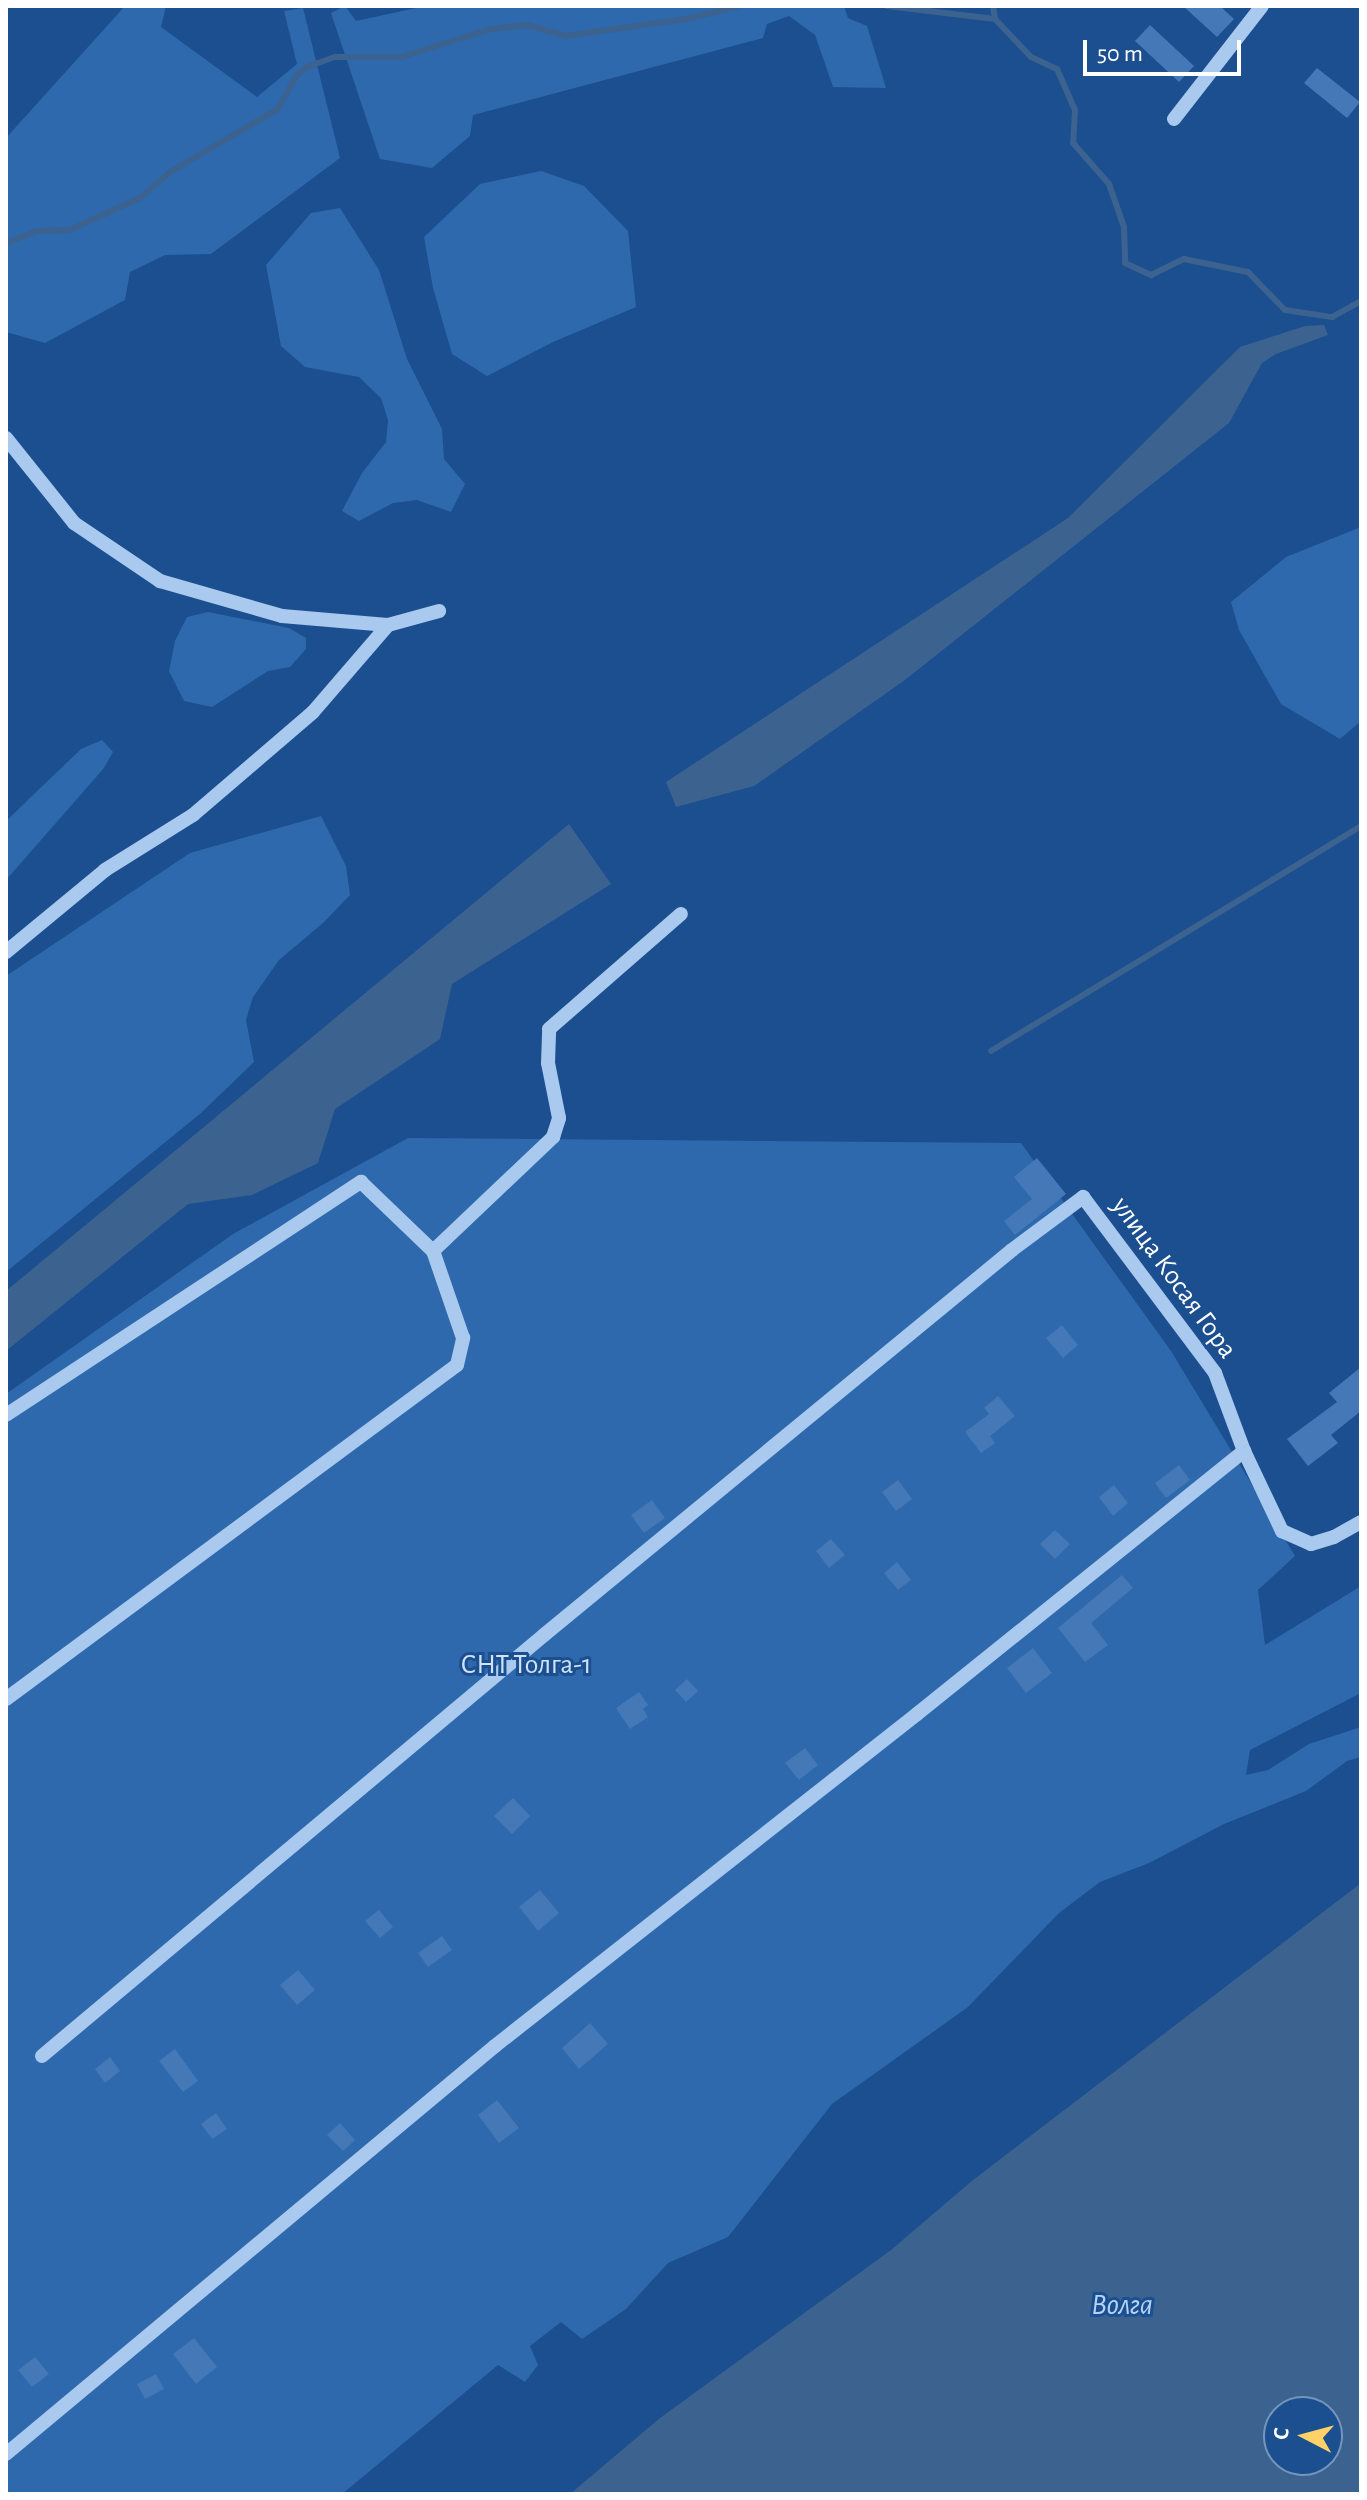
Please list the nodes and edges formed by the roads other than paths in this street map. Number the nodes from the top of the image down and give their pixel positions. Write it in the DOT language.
graph roads {
  1 [pos="1262,6"];
  2 [pos="1174,119"];
  3 [pos="6,438"];
  4 [pos="439,611"];
  5 [pos="388,625"];
  6 [pos="681,914"];
  7 [pos="6,952"];
  8 [pos="433,1251"];
  9 [pos="6,1415"];
  10 [pos="1244,1451"];
  11 [pos="1361,1522"];
  12 [pos="6,1699"];
  13 [pos="42,2056"];
  14 [pos="6,2454"];
  1 -- 2 [label="street"];
  3 -- 5 [label="street"];
  4 -- 5 [label="street"];
  5 -- 7 [label="street"];
  6 -- 8 [label="street"];
  8 -- 9 [label="street"];
  8 -- 12 [label="street"];
  10 -- 11 [label="street, улица Косая Гора"];
  10 -- 13 [label="street, улица Косая Гора"];
  10 -- 14 [label="street"];
}
